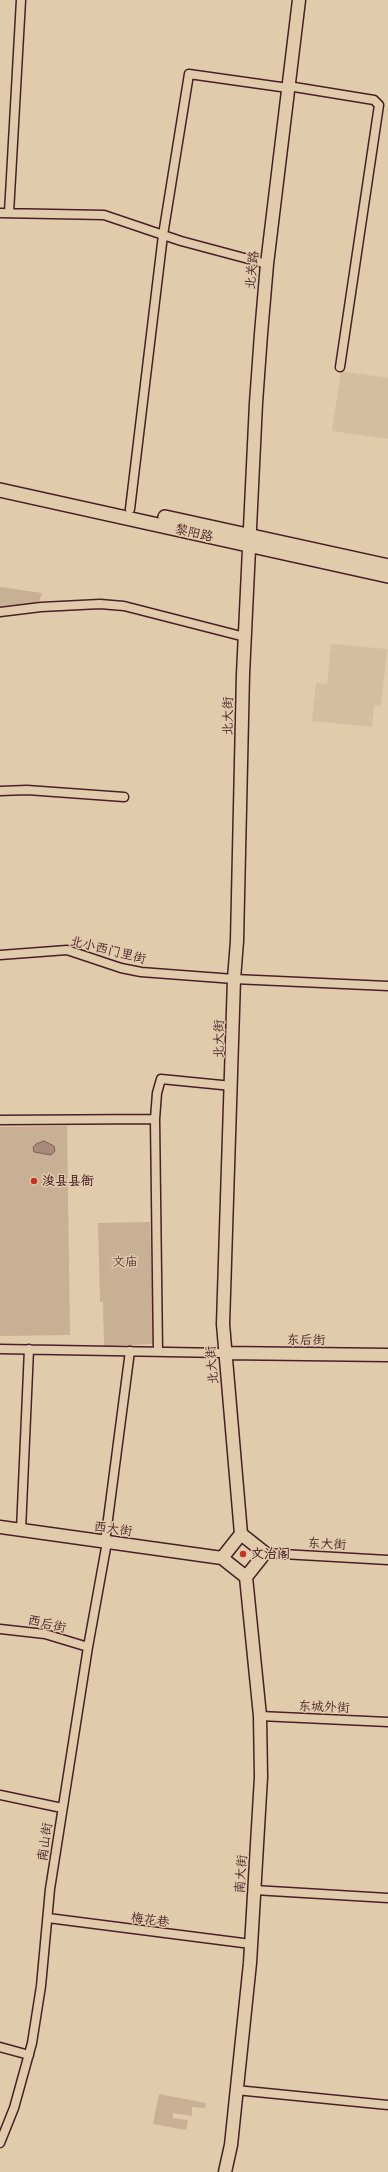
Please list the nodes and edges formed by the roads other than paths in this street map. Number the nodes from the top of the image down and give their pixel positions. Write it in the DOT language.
graph roads {
  1 [pos="21,0"];
  2 [pos="299,0"];
  3 [pos="288,87"];
  4 [pos="0,213"];
  5 [pos="9,213"];
  6 [pos="163,235"];
  7 [pos="267,264"];
  8 [pos="340,367"];
  9 [pos="0,480"];
  10 [pos="0,490"];
  11 [pos="130,509"];
  12 [pos="250,540"];
  13 [pos="388,566"];
  14 [pos="388,576"];
  15 [pos="0,612"];
  16 [pos="245,637"];
  17 [pos="0,791"];
  18 [pos="124,797"];
  19 [pos="0,955"];
  20 [pos="234,980"];
  21 [pos="388,986"];
  22 [pos="232,1086"];
  23 [pos="155,1119"];
  24 [pos="0,1120"];
  25 [pos="0,1349"];
  26 [pos="29,1349"];
  27 [pos="130,1351"];
  28 [pos="158,1352"];
  29 [pos="224,1353"];
  30 [pos="388,1354"];
  31 [pos="0,1527"];
  32 [pos="21,1530"];
  33 [pos="241,1534"];
  34 [pos="106,1542"];
  35 [pos="265,1553"];
  36 [pos="222,1558"];
  37 [pos="388,1560"];
  38 [pos="246,1577"];
  39 [pos="0,1629"];
  40 [pos="88,1647"];
  41 [pos="260,1716"];
  42 [pos="388,1722"];
  43 [pos="0,1795"];
  44 [pos="62,1808"];
  45 [pos="254,1890"];
  46 [pos="388,1898"];
  47 [pos="48,1918"];
  48 [pos="251,1944"];
  49 [pos="0,2047"];
  50 [pos="29,2055"];
  51 [pos="236,2090"];
  52 [pos="388,2104"];
  53 [pos="0,2143"];
  54 [pos="225,2172"];
  1 -- 5 [label="street"];
  2 -- 3 [label="street, 北关路"];
  3 -- 6 [label="street"];
  3 -- 7 [label="street, 北关路"];
  3 -- 8 [label="street"];
  4 -- 5 [label="street"];
  5 -- 6 [label="street"];
  6 -- 7 [label="street"];
  6 -- 11 [label="street"];
  7 -- 12 [label="street, 北关路"];
  9 -- 11 [label="main road, 黎阳路"];
  10 -- 12 [label="main road, 黎阳路"];
  11 -- 12 [label="main road, 黎阳路"];
  12 -- 13 [label="main road, 黎阳路"];
  12 -- 14 [label="main road, 黎阳路"];
  12 -- 16 [label="street, 北大街"];
  15 -- 16 [label="street"];
  16 -- 20 [label="street, 北大街"];
  17 -- 18 [label="street"];
  19 -- 20 [label="street, 北小西门里街"];
  20 -- 21 [label="street, 北小西门里街"];
  20 -- 22 [label="street, 北大街"];
  22 -- 23 [label="street"];
  22 -- 29 [label="street, 北大街"];
  23 -- 24 [label="street"];
  23 -- 28 [label="street"];
  25 -- 26 [label="street"];
  26 -- 27 [label="street"];
  26 -- 32 [label="street"];
  27 -- 28 [label="street"];
  27 -- 34 [label="street, 南山街"];
  28 -- 29 [label="street"];
  29 -- 30 [label="street, 东后街"];
  29 -- 33 [label="street, 北大街"];
  31 -- 32 [label="street, 西大街"];
  32 -- 34 [label="street, 西大街"];
  33 -- 35 [label="street"];
  33 -- 36 [label="street"];
  34 -- 36 [label="street, 西大街"];
  34 -- 40 [label="street, 南山街"];
  35 -- 37 [label="street, 东大街"];
  35 -- 38 [label="street"];
  36 -- 38 [label="street"];
  38 -- 41 [label="street, 南大街"];
  39 -- 40 [label="street, 西后街"];
  40 -- 44 [label="street, 南山街"];
  41 -- 42 [label="street, 东城外街"];
  41 -- 45 [label="street, 南大街"];
  43 -- 44 [label="street"];
  44 -- 47 [label="street, 南山街"];
  45 -- 46 [label="street"];
  45 -- 48 [label="street, 南大街"];
  47 -- 48 [label="street, 梅花巷"];
  47 -- 50 [label="street, 南山街"];
  48 -- 51 [label="street, 南大街"];
  49 -- 50 [label="street"];
  50 -- 53 [label="street, 南山街"];
  51 -- 52 [label="street"];
  51 -- 54 [label="street, 南大街"];
}
